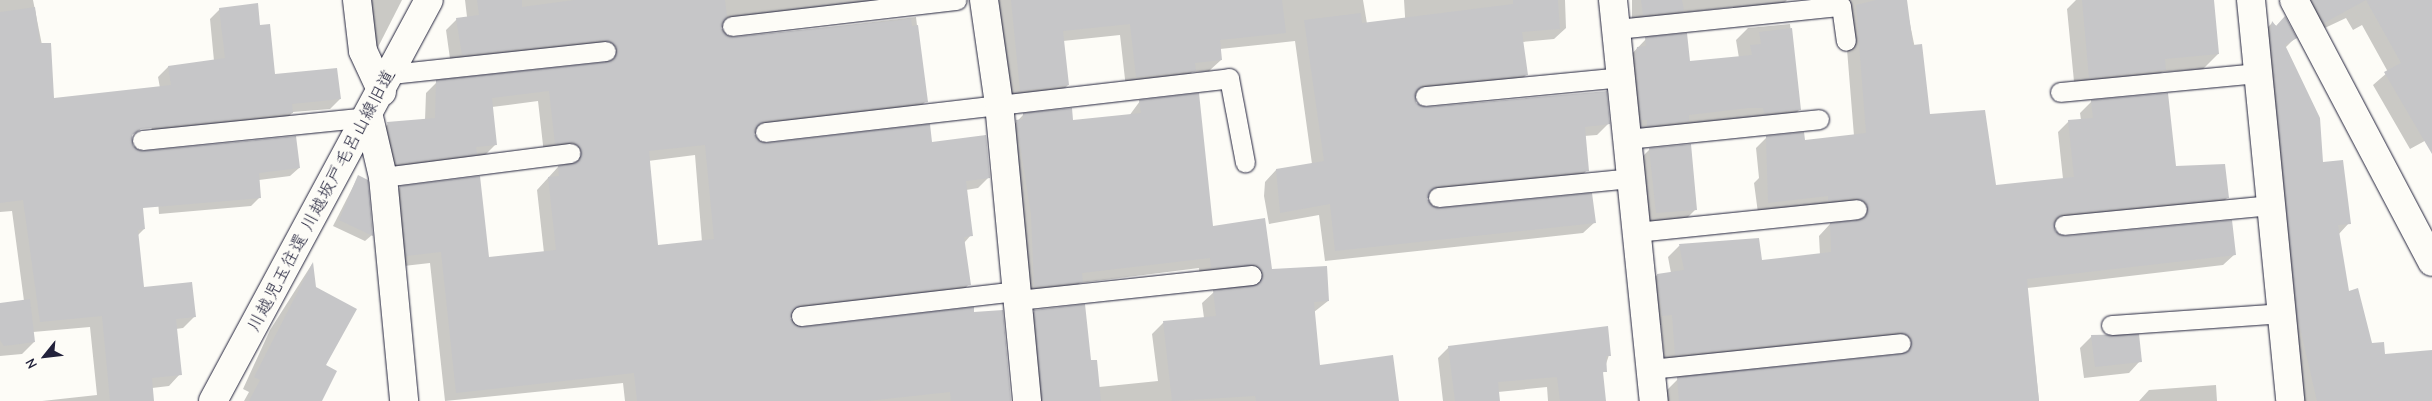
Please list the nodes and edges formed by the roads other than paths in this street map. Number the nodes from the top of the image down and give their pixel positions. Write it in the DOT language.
graph roads {
  1 [pos="358,0"];
  2 [pos="429,0"];
  3 [pos="956,0"];
  4 [pos="984,0"];
  5 [pos="1613,0"];
  6 [pos="2251,0"];
  7 [pos="2294,0"];
  8 [pos="732,26"];
  9 [pos="1617,29"];
  10 [pos="1846,41"];
  11 [pos="606,50"];
  12 [pos="2256,73"];
  13 [pos="1621,77"];
  14 [pos="386,83"];
  15 [pos="2060,92"];
  16 [pos="1425,96"];
  17 [pos="1000,104"];
  18 [pos="369,116"];
  19 [pos="1819,119"];
  20 [pos="765,132"];
  21 [pos="1627,139"];
  22 [pos="142,140"];
  23 [pos="570,153"];
  24 [pos="1245,163"];
  25 [pos="383,177"];
  26 [pos="1631,178"];
  27 [pos="1438,198"];
  28 [pos="2272,205"];
  29 [pos="1857,209"];
  30 [pos="2064,225"];
  31 [pos="1636,232"];
  32 [pos="2432,262"];
  33 [pos="1252,274"];
  34 [pos="1017,295"];
  35 [pos="2282,313"];
  36 [pos="801,316"];
  37 [pos="2111,324"];
  38 [pos="1901,343"];
  39 [pos="1650,368"];
  40 [pos="213,401"];
  41 [pos="404,401"];
  42 [pos="1027,401"];
  43 [pos="1654,401"];
  44 [pos="2290,401"];
  1 -- 14 [label="street"];
  2 -- 14 [label="street, 川越児玉往還 川越坂戸毛呂山線旧道"];
  3 -- 8 [label="lane"];
  4 -- 17 [label="street"];
  5 -- 9 [label="street"];
  6 -- 12 [label="street"];
  7 -- 32 [label="street"];
  9 -- 10 [label="lane"];
  9 -- 13 [label="street"];
  11 -- 14 [label="lane"];
  12 -- 15 [label="lane"];
  12 -- 28 [label="street"];
  13 -- 16 [label="lane"];
  13 -- 21 [label="street"];
  14 -- 18 [label="street, 川越児玉往還 川越坂戸毛呂山線旧道"];
  17 -- 20 [label="lane"];
  17 -- 24 [label="lane"];
  17 -- 34 [label="street"];
  18 -- 22 [label="lane"];
  18 -- 25 [label="street"];
  18 -- 40 [label="street, 川越児玉往還 川越坂戸毛呂山線旧道"];
  19 -- 21 [label="lane"];
  21 -- 26 [label="street"];
  23 -- 25 [label="lane"];
  25 -- 41 [label="street"];
  26 -- 27 [label="lane"];
  26 -- 31 [label="street"];
  28 -- 30 [label="lane"];
  28 -- 35 [label="street"];
  29 -- 31 [label="lane"];
  31 -- 39 [label="street"];
  33 -- 34 [label="lane"];
  34 -- 36 [label="lane"];
  34 -- 42 [label="street"];
  35 -- 37 [label="lane"];
  35 -- 44 [label="street"];
  38 -- 39 [label="lane"];
  39 -- 43 [label="street"];
}
